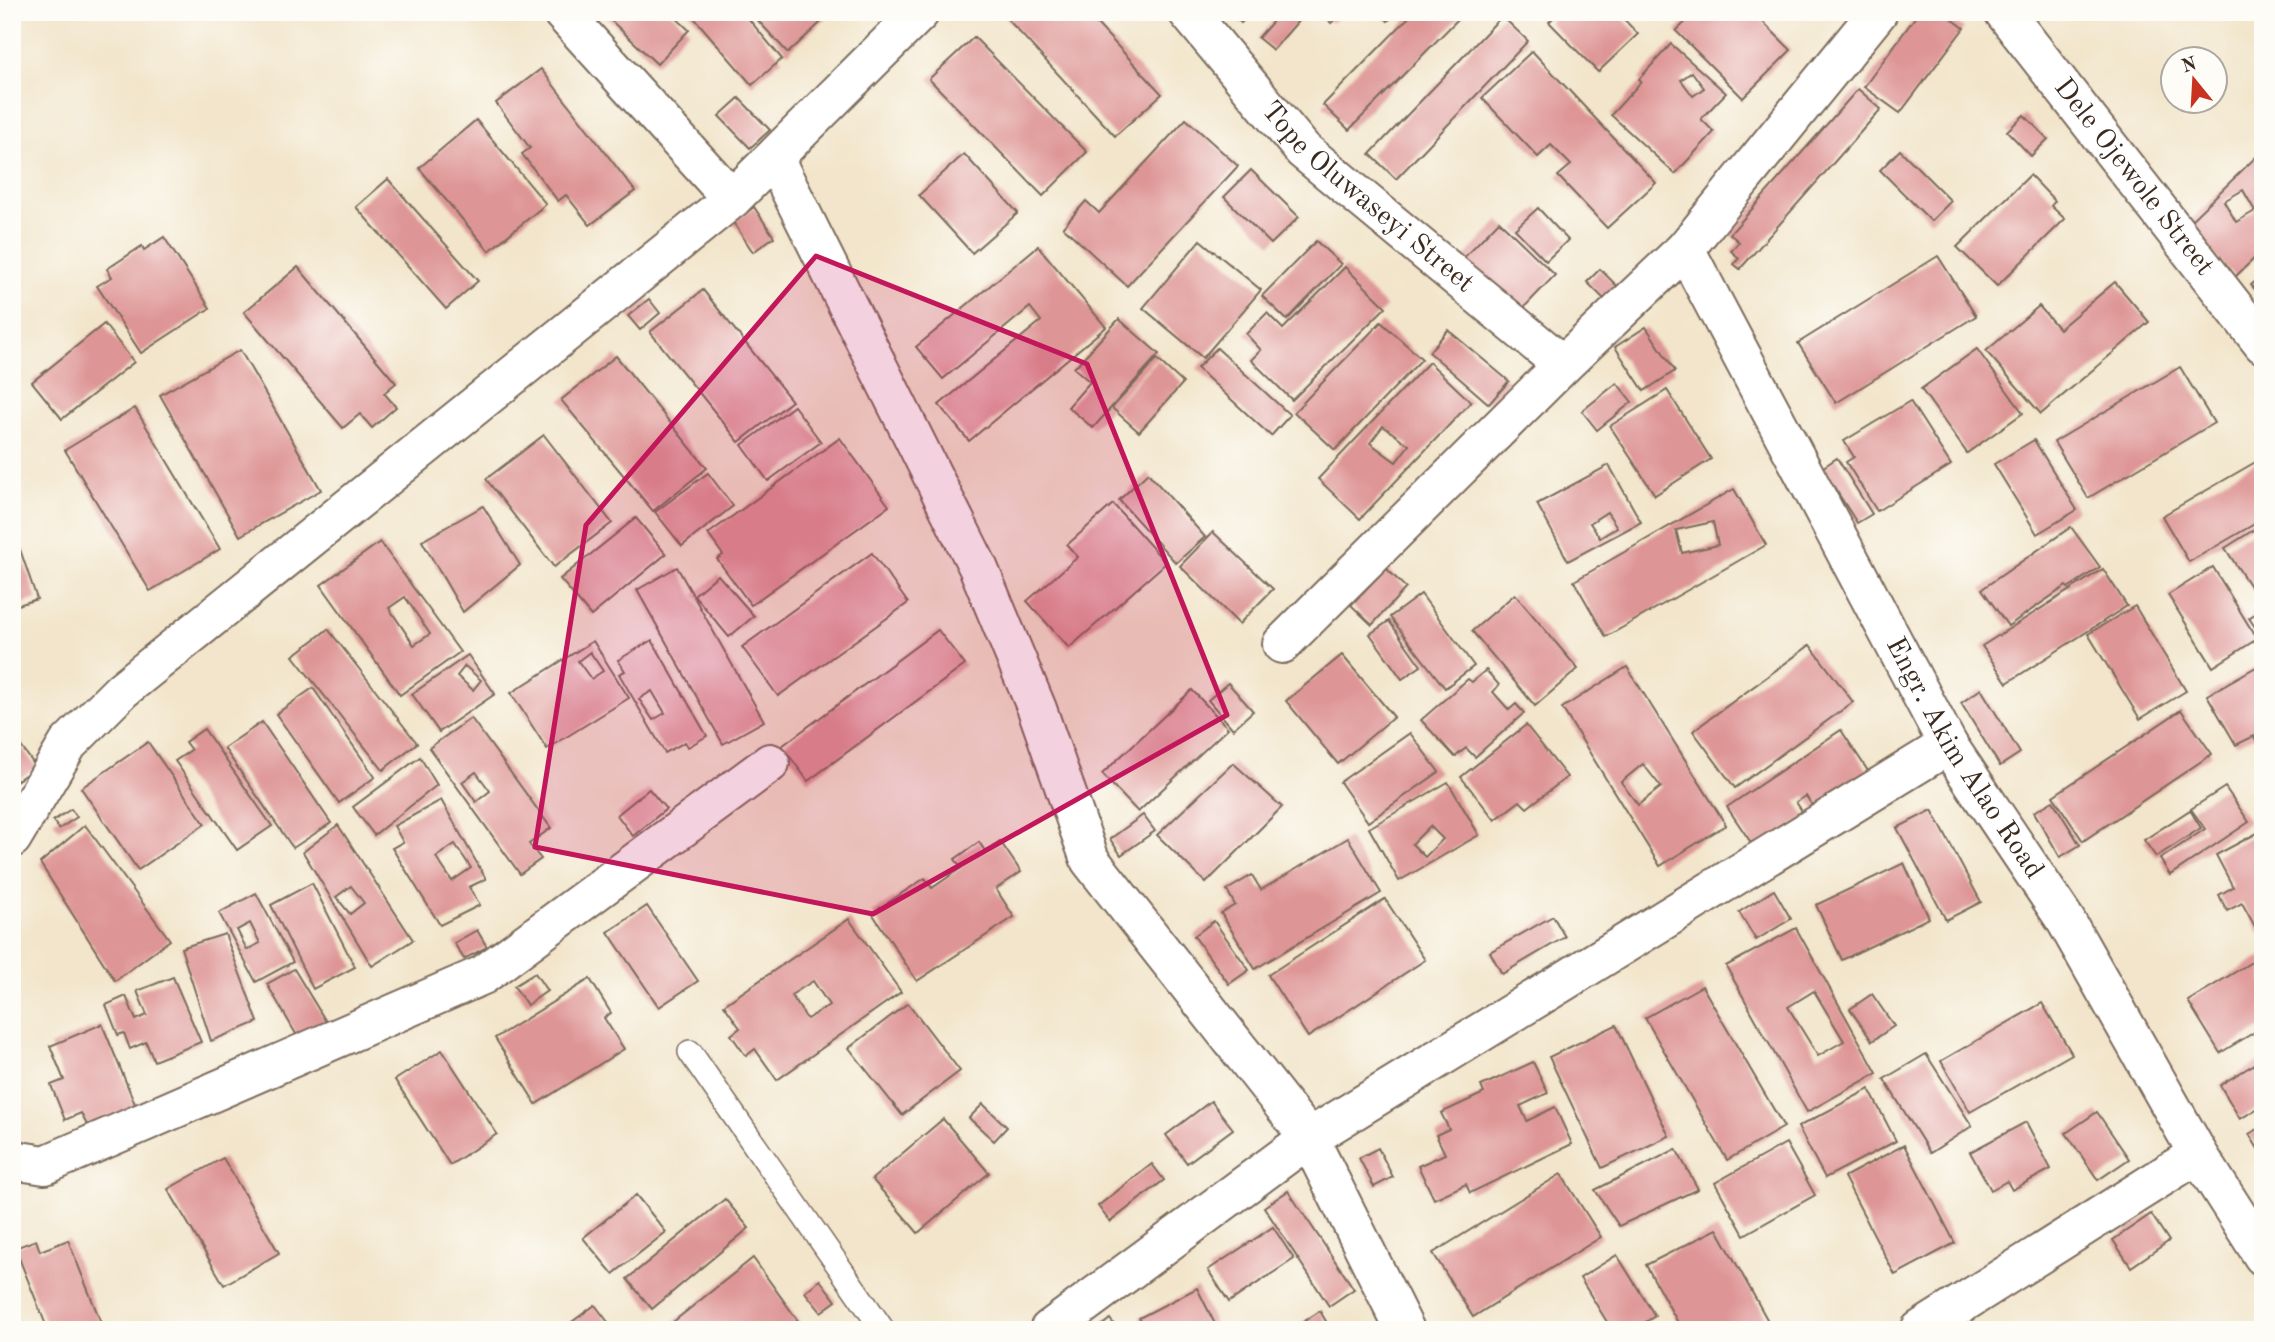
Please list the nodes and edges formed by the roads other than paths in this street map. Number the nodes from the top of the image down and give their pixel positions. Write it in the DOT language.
graph roads {
  1 [pos="562,12"];
  2 [pos="920,12"];
  3 [pos="1188,12"];
  4 [pos="2004,12"];
  5 [pos="1863,17"];
  6 [pos="774,158"];
  7 [pos="732,199"];
  8 [pos="1685,249"];
  9 [pos="2263,344"];
  10 [pos="1563,365"];
  11 [pos="1282,644"];
  12 [pos="1948,746"];
  13 [pos="770,763"];
  14 [pos="12,838"];
  15 [pos="690,1052"];
  16 [pos="1309,1138"];
  17 [pos="2198,1154"];
  18 [pos="12,1157"];
  19 [pos="2263,1256"];
  20 [pos="883,1330"];
  21 [pos="1049,1330"];
  22 [pos="1405,1330"];
  23 [pos="1920,1330"];
  1 -- 7 [label="street"];
  2 -- 6 [label="street"];
  3 -- 10 [label="street, Tope Oluwaseyi Street"];
  4 -- 9 [label="street, Dele Ojewole Street"];
  5 -- 8 [label="street"];
  6 -- 7 [label="street"];
  6 -- 16 [label="street"];
  7 -- 14 [label="street"];
  8 -- 10 [label="street"];
  8 -- 12 [label="street, Engr. Akim Alao Road"];
  10 -- 11 [label="street"];
  12 -- 16 [label="street"];
  12 -- 17 [label="street, Engr. Akim Alao Road"];
  13 -- 18 [label="street"];
  15 -- 20 [label="lane"];
  16 -- 21 [label="street"];
  16 -- 22 [label="street"];
  17 -- 19 [label="street, Engr. Akim Alao Road"];
  17 -- 23 [label="street"];
}
